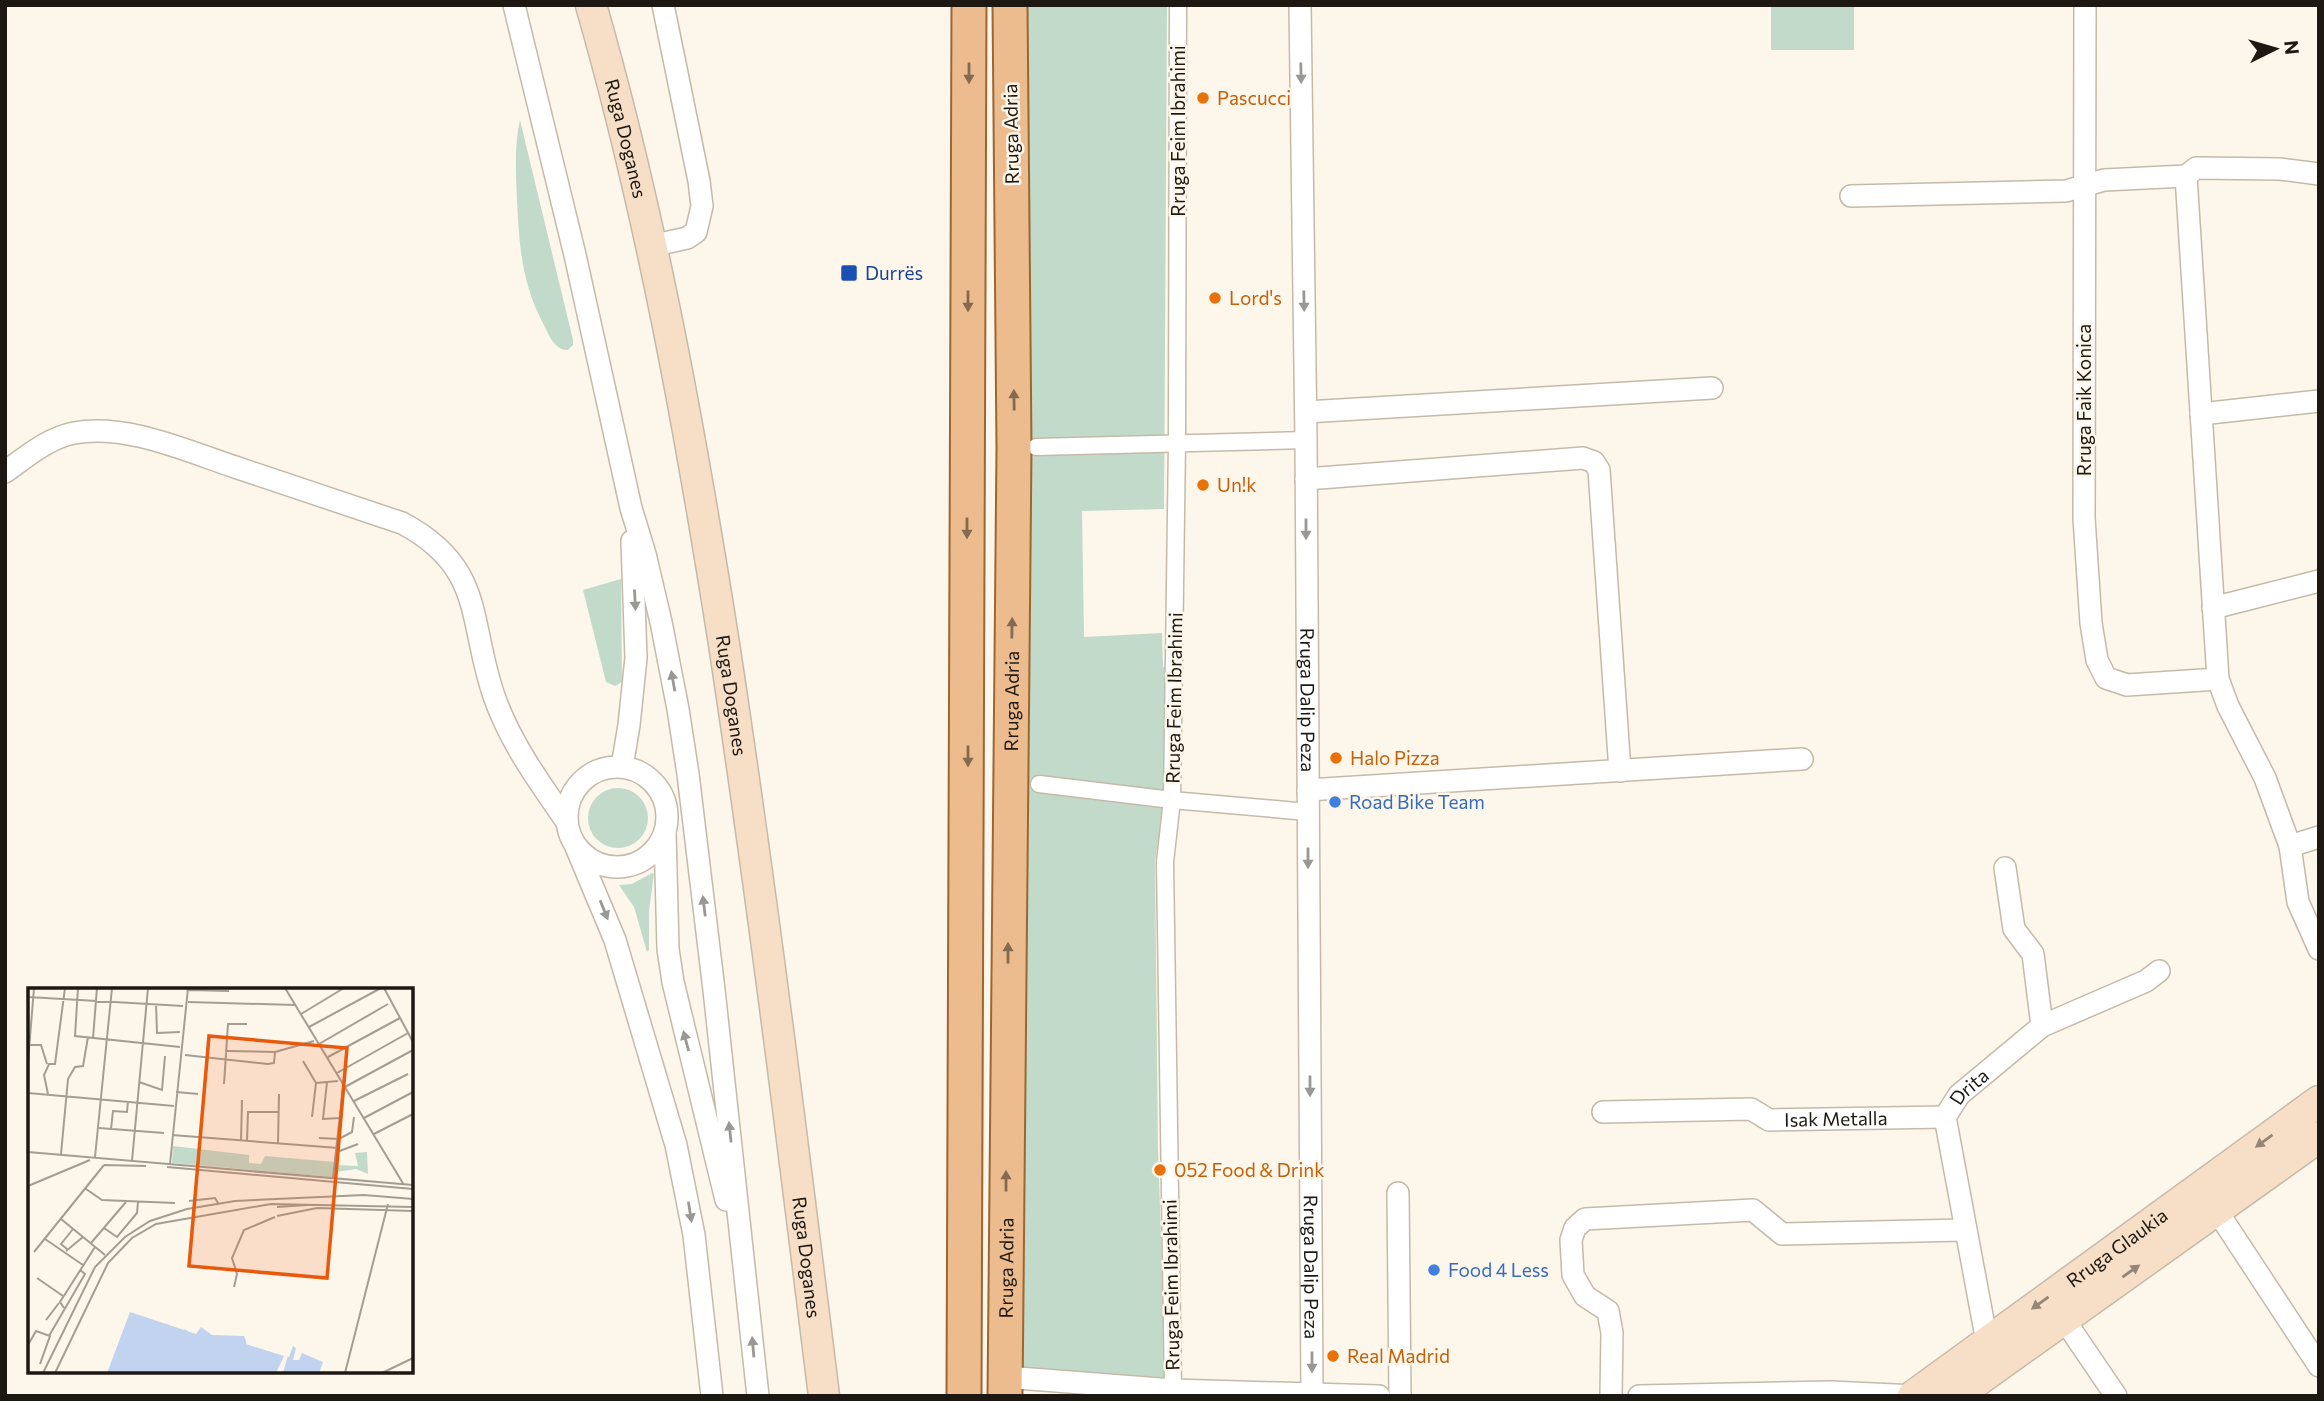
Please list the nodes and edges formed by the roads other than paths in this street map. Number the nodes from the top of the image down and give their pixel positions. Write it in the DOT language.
graph roads {
  1 [pos="514,5"];
  2 [pos="591,5"];
  3 [pos="663,5"];
  4 [pos="969,5"];
  5 [pos="1010,5"];
  6 [pos="1178,5"];
  7 [pos="1300,5"];
  8 [pos="2085,5"];
  9 [pos="2319,174"];
  10 [pos="2186,176"];
  11 [pos="2085,186"];
  12 [pos="1851,196"];
  13 [pos="651,246"];
  14 [pos="1712,388"];
  15 [pos="2319,401"];
  16 [pos="1306,412"];
  17 [pos="2201,414"];
  18 [pos="1306,440"];
  19 [pos="1178,442"];
  20 [pos="1036,447"];
  21 [pos="5,472"];
  22 [pos="1306,480"];
  23 [pos="631,508"];
  24 [pos="2319,580"];
  25 [pos="2213,608"];
  26 [pos="2218,679"];
  27 [pos="1802,759"];
  28 [pos="622,767"];
  29 [pos="1620,771"];
  30 [pos="688,774"];
  31 [pos="1040,784"];
  32 [pos="1308,790"];
  33 [pos="1172,800"];
  34 [pos="666,809"];
  35 [pos="1308,812"];
  36 [pos="567,822"];
  37 [pos="665,832"];
  38 [pos="2319,837"];
  39 [pos="2290,846"];
  40 [pos="576,847"];
  41 [pos="2006,868"];
  42 [pos="2319,949"];
  43 [pos="2160,971"];
  44 [pos="2042,1026"];
  45 [pos="2319,1101"];
  46 [pos="1603,1112"];
  47 [pos="1945,1117"];
  48 [pos="2319,1137"];
  49 [pos="1398,1193"];
  50 [pos="2217,1211"];
  51 [pos="1964,1230"];
  52 [pos="749,1297"];
  53 [pos="2063,1318"];
  54 [pos="1987,1342"];
  55 [pos="2319,1366"];
  56 [pos="1005,1386"];
  57 [pos="1173,1390"];
  58 [pos="1143,1392"];
  59 [pos="1312,1393"];
  60 [pos="1267,1394"];
  61 [pos="1914,1395"];
  62 [pos="712,1396"];
  63 [pos="758,1396"];
  64 [pos="824,1396"];
  65 [pos="964,1396"];
  66 [pos="1380,1396"];
  67 [pos="1399,1396"];
  68 [pos="1611,1396"];
  69 [pos="1639,1396"];
  70 [pos="1956,1396"];
  71 [pos="2116,1396"];
  1 -- 23 [label="street"];
  2 -- 13 [label="main road, Ruga Doganes"];
  3 -- 13 [label="street"];
  4 -- 65 [label="main road, one-way"];
  56 -- 5 [label="main road, Rruga Adria, one-way"];
  6 -- 19 [label="street, Rruga Feim Ibrahimi"];
  7 -- 16 [label="street, Rruga Dalip Peza, one-way"];
  8 -- 11 [label="street, Rruga Faik Konica"];
  9 -- 10 [label="street"];
  10 -- 11 [label="street"];
  10 -- 17 [label="street"];
  11 -- 12 [label="street"];
  11 -- 26 [label="street, Rruga Faik Konica"];
  13 -- 64 [label="main road, Ruga Doganes"];
  14 -- 16 [label="street"];
  15 -- 17 [label="street"];
  16 -- 18 [label="street, Rruga Dalip Peza"];
  17 -- 25 [label="street"];
  18 -- 19 [label="street"];
  18 -- 22 [label="street, Rruga Dalip Peza"];
  19 -- 20 [label="street"];
  19 -- 33 [label="street, Rruga Feim Ibrahimi"];
  21 -- 36 [label="street"];
  22 -- 29 [label="street"];
  22 -- 32 [label="street, Rruga Dalip Peza, one-way"];
  23 -- 28 [label="street, one-way"];
  30 -- 23 [label="street, one-way"];
  24 -- 25 [label="street"];
  25 -- 26 [label="street"];
  26 -- 39 [label="street"];
  27 -- 29 [label="street"];
  28 -- 34 [label="street"];
  28 -- 36 [label="street"];
  29 -- 32 [label="street"];
  30 -- 34 [label="street"];
  52 -- 30 [label="street, one-way"];
  31 -- 33 [label="street"];
  32 -- 35 [label="street, Rruga Dalip Peza"];
  33 -- 35 [label="street"];
  33 -- 57 [label="street, Rruga Feim Ibrahimi"];
  34 -- 37 [label="street"];
  35 -- 59 [label="street, Rruga Dalip Peza, one-way"];
  36 -- 40 [label="street"];
  37 -- 40 [label="street"];
  52 -- 37 [label="street, one-way"];
  38 -- 39 [label="street"];
  39 -- 42 [label="street"];
  40 -- 62 [label="street, one-way"];
  41 -- 44 [label="street"];
  43 -- 44 [label="street, Drita"];
  44 -- 47 [label="street, Drita"];
  45 -- 54 [label="main road, Rruga Glaukia, one-way"];
  46 -- 47 [label="street, Isak Metalla"];
  47 -- 51 [label="street, Drita"];
  48 -- 50 [label="main road, Rruga Glaukia"];
  49 -- 67 [label="street"];
  53 -- 50 [label="main road, Rruga Glaukia, one-way"];
  50 -- 55 [label="street"];
  51 -- 54 [label="street, Drita"];
  51 -- 68 [label="street"];
  63 -- 52 [label="street, one-way"];
  53 -- 70 [label="main road, Rruga Glaukia"];
  53 -- 71 [label="street"];
  54 -- 61 [label="main road, Rruga Glaukia"];
  56 -- 58 [label="street"];
  57 -- 58 [label="street"];
  57 -- 60 [label="street"];
  59 -- 60 [label="street"];
  59 -- 66 [label="street"];
  61 -- 69 [label="street"];
}
